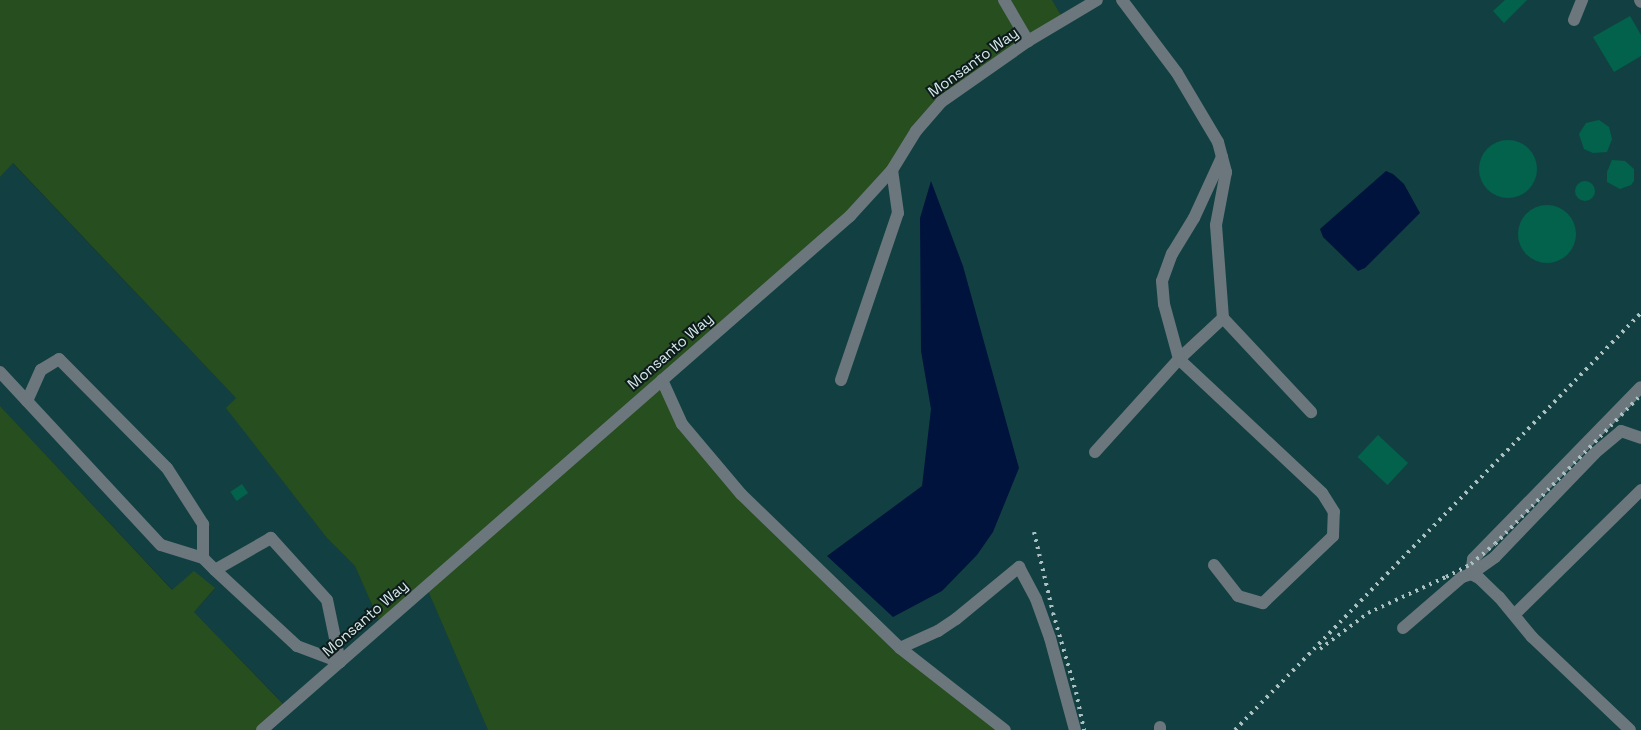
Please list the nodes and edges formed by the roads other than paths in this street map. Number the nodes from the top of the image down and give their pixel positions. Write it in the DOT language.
graph roads {
  1 [pos="1004,0"];
  2 [pos="1097,0"];
  3 [pos="1122,0"];
  4 [pos="1582,0"];
  5 [pos="1574,20"];
  6 [pos="1028,41"];
  7 [pos="1222,158"];
  8 [pos="892,170"];
  9 [pos="1223,318"];
  10 [pos="1179,359"];
  11 [pos="0,372"];
  12 [pos="662,380"];
  13 [pos="841,380"];
  14 [pos="1641,387"];
  15 [pos="27,401"];
  16 [pos="1311,412"];
  17 [pos="1641,438"];
  18 [pos="1095,452"];
  19 [pos="1641,490"];
  20 [pos="203,558"];
  21 [pos="1214,565"];
  22 [pos="215,570"];
  23 [pos="1471,574"];
  24 [pos="1515,614"];
  25 [pos="1403,628"];
  26 [pos="900,648"];
  27 [pos="340,662"];
  28 [pos="262,730"];
  29 [pos="1005,730"];
  30 [pos="1075,730"];
  31 [pos="1630,730"];
  1 -- 6 [label="street"];
  2 -- 6 [label="street, Monsanto Way"];
  3 -- 7 [label="street"];
  4 -- 5 [label="street"];
  6 -- 8 [label="street, Monsanto Way"];
  7 -- 9 [label="street"];
  7 -- 10 [label="street"];
  8 -- 12 [label="street, Monsanto Way"];
  8 -- 13 [label="street"];
  9 -- 10 [label="street"];
  9 -- 16 [label="street"];
  10 -- 18 [label="street"];
  10 -- 21 [label="street"];
  11 -- 15 [label="street"];
  12 -- 26 [label="street"];
  12 -- 27 [label="street, Monsanto Way"];
  14 -- 23 [label="street"];
  15 -- 20 [label="street"];
  15 -- 20 [label="street"];
  17 -- 23 [label="street"];
  19 -- 24 [label="street"];
  20 -- 22 [label="street"];
  22 -- 27 [label="street"];
  22 -- 27 [label="street"];
  23 -- 24 [label="street"];
  23 -- 25 [label="street"];
  24 -- 31 [label="street"];
  26 -- 29 [label="street"];
  26 -- 30 [label="street"];
  27 -- 28 [label="street, Monsanto Way"];
}
